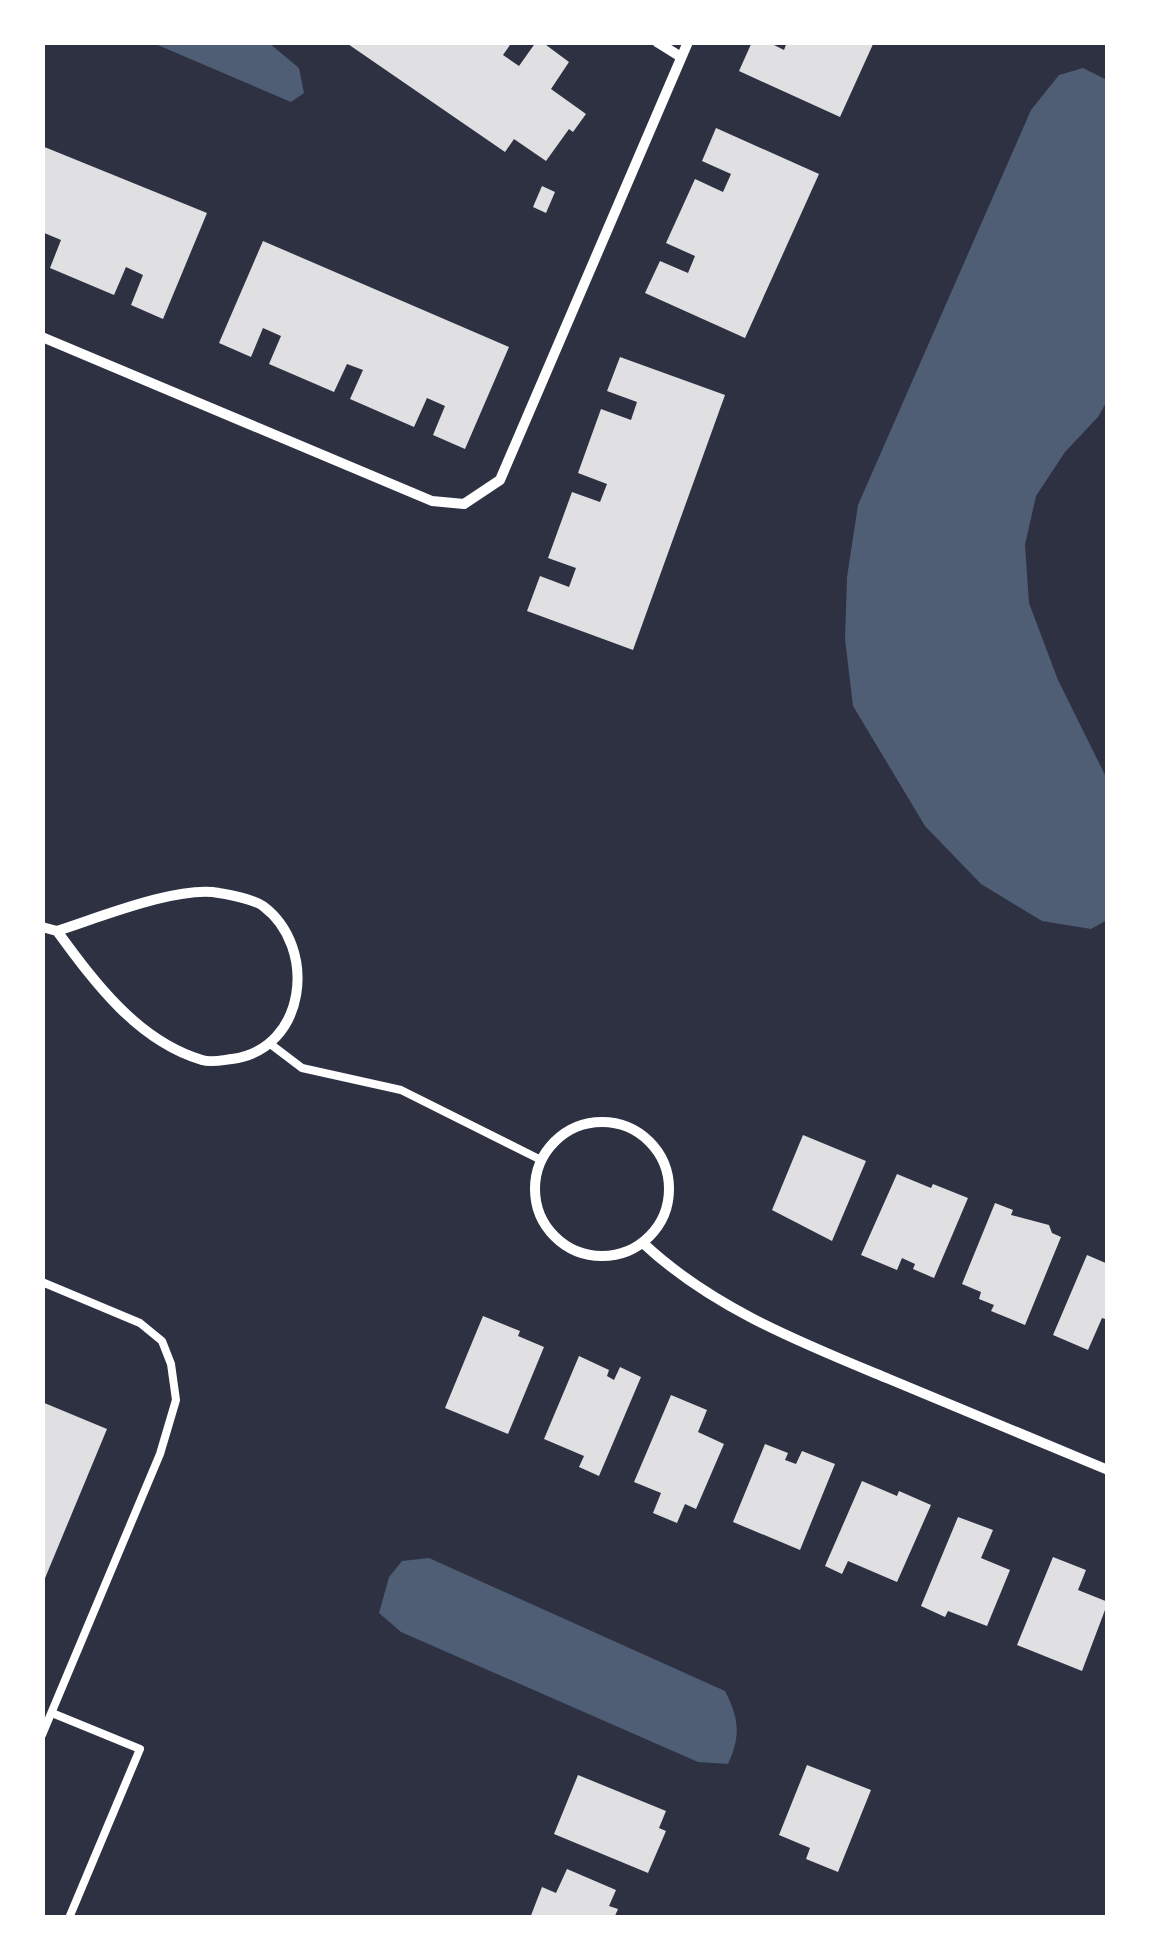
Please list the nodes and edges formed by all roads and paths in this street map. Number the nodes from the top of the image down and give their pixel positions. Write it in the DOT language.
graph roads {
  1 [pos="657,42"];
  2 [pos="688,42"];
  3 [pos="681,57"];
  4 [pos="42,337"];
  5 [pos="42,926"];
  6 [pos="57,931"];
  7 [pos="270,1043"];
  8 [pos="541,1160"];
  9 [pos="643,1243"];
  10 [pos="42,1282"];
  11 [pos="1108,1470"];
  12 [pos="52,1712"];
  13 [pos="42,1734"];
  14 [pos="68,1918"];
  1 -- 3 [label="street"];
  2 -- 3 [label="street"];
  3 -- 4 [label="street"];
  5 -- 6 [label="street"];
  6 -- 7 [label="street"];
  6 -- 7 [label="street"];
  7 -- 8 [label="lane"];
  8 -- 9 [label="street"];
  8 -- 9 [label="street"];
  9 -- 11 [label="street"];
  10 -- 12 [label="lane"];
  12 -- 13 [label="lane"];
  12 -- 14 [label="lane"];
}
